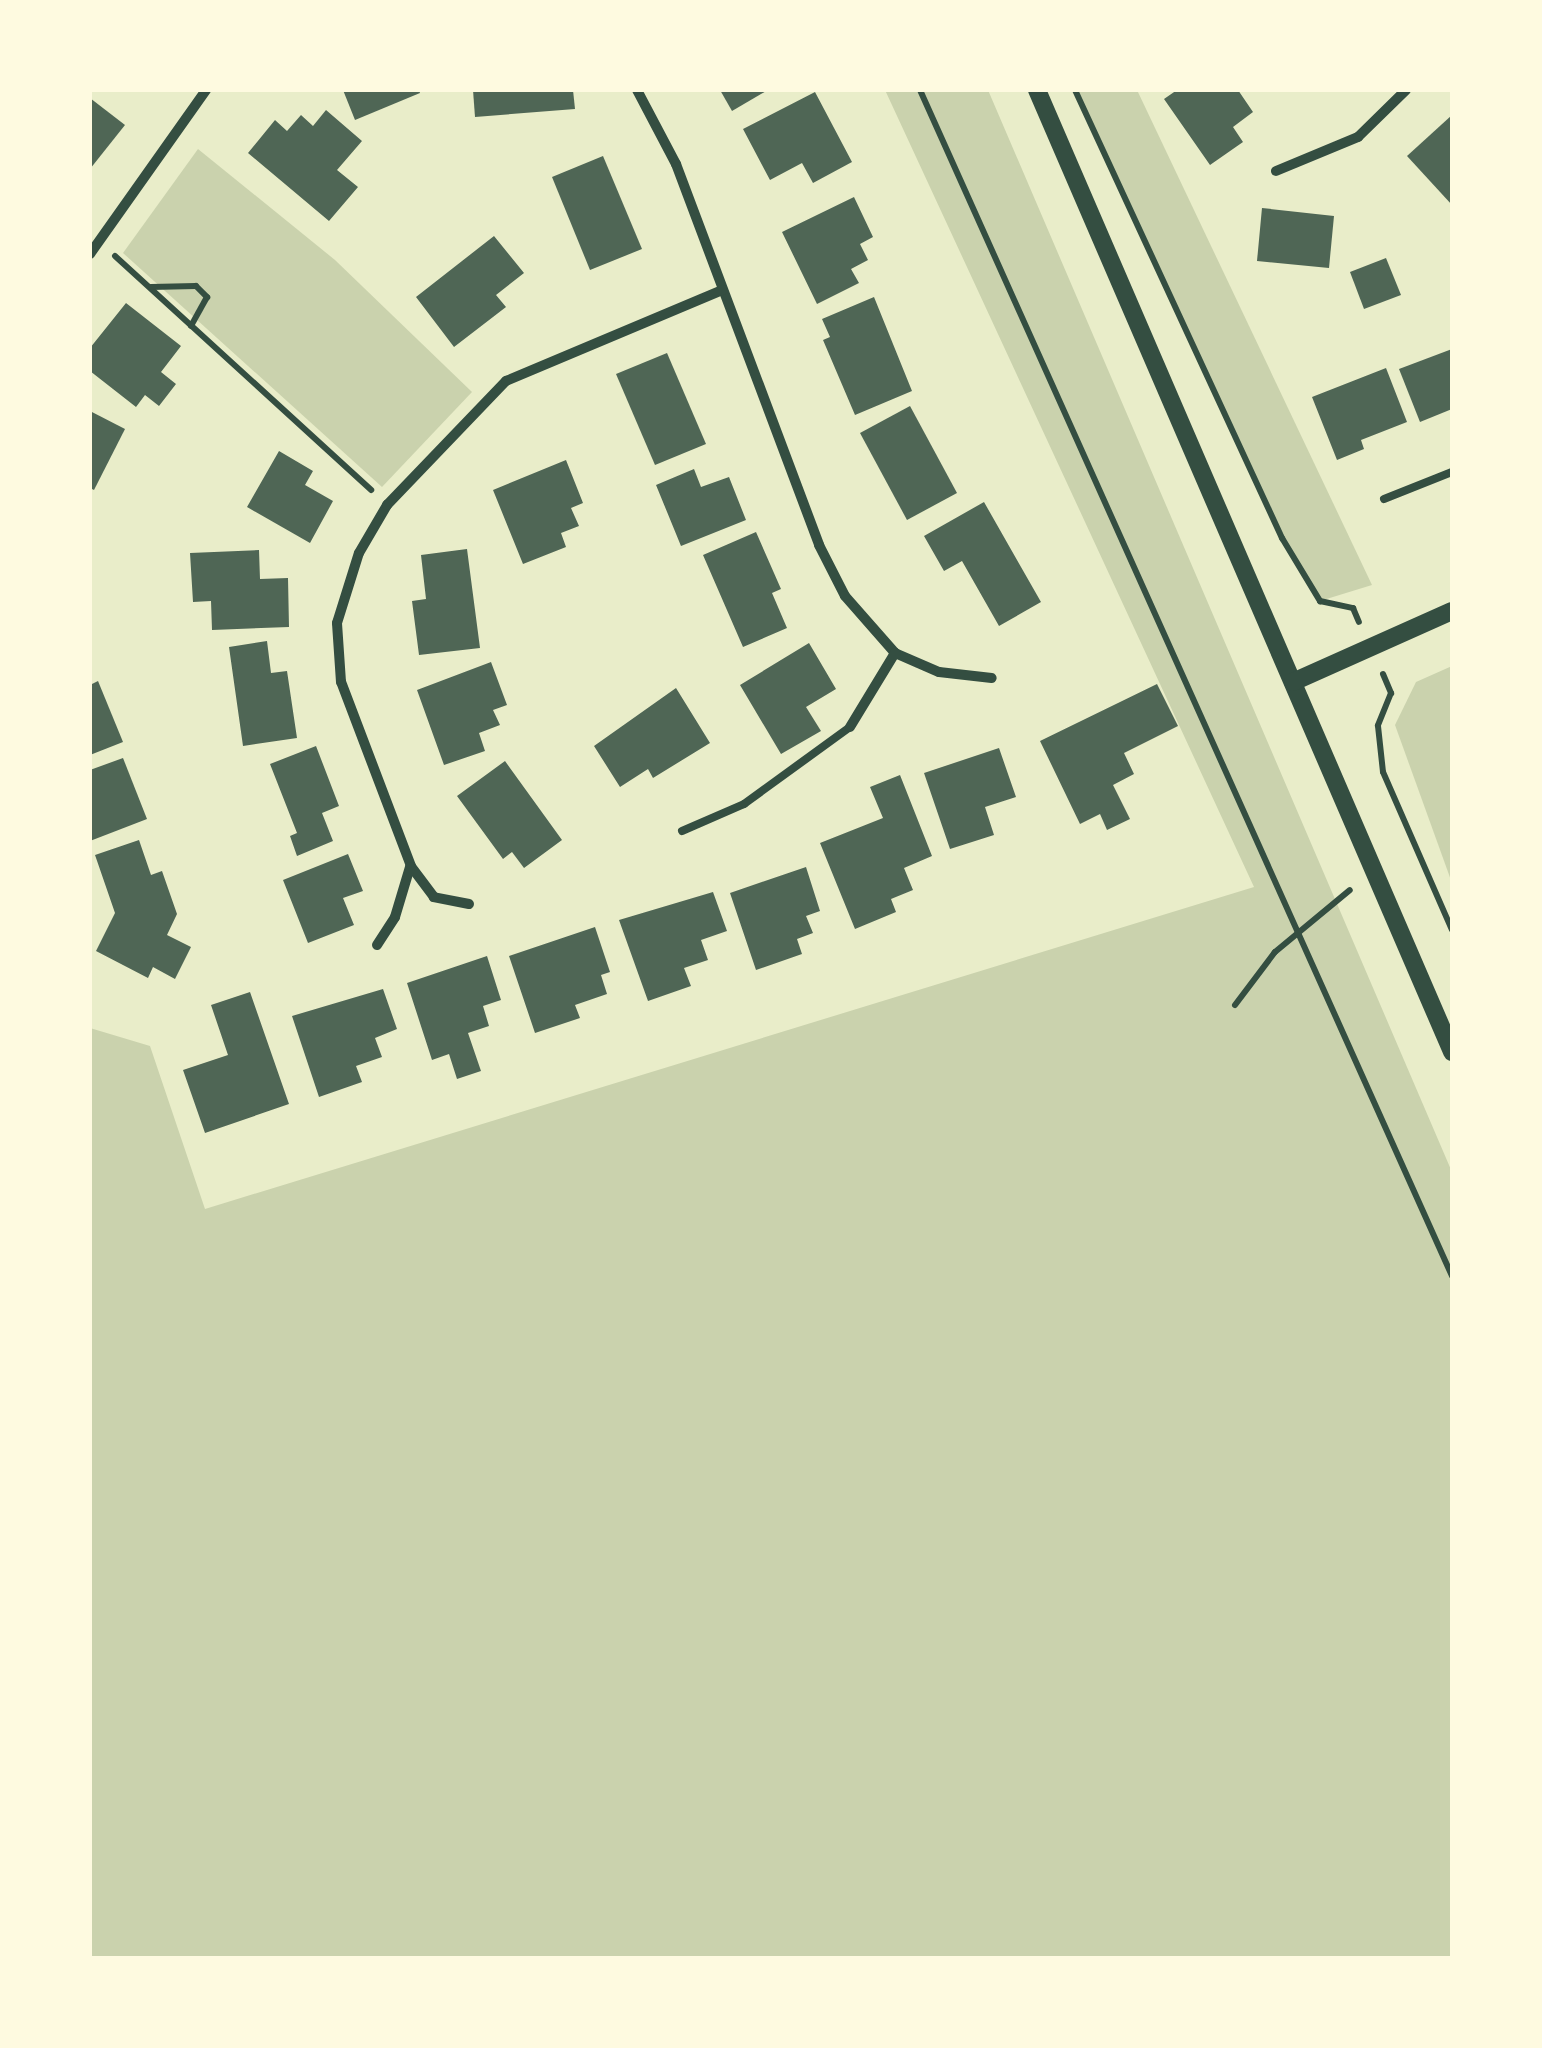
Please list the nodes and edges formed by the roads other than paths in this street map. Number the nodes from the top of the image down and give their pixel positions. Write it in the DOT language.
graph roads {
  1 [pos="206,90"];
  2 [pos="638,90"];
  3 [pos="1037,90"];
  4 [pos="1406,90"];
  5 [pos="1276,172"];
  6 [pos="90,254"];
  7 [pos="723,290"];
  8 [pos="1452,472"];
  9 [pos="1384,499"];
  10 [pos="1452,612"];
  11 [pos="896,653"];
  12 [pos="992,678"];
  13 [pos="1293,682"];
  14 [pos="850,727"];
  15 [pos="682,830"];
  16 [pos="410,866"];
  17 [pos="469,904"];
  18 [pos="376,945"];
  19 [pos="1452,1052"];
  1 -- 6 [label="street"];
  2 -- 7 [label="street"];
  3 -- 13 [label="street"];
  4 -- 5 [label="street"];
  7 -- 11 [label="street"];
  7 -- 16 [label="street"];
  8 -- 9 [label="lane"];
  10 -- 13 [label="street"];
  11 -- 12 [label="street"];
  11 -- 14 [label="street"];
  13 -- 19 [label="street"];
  14 -- 15 [label="lane"];
  16 -- 17 [label="street"];
  16 -- 18 [label="street"];
}
